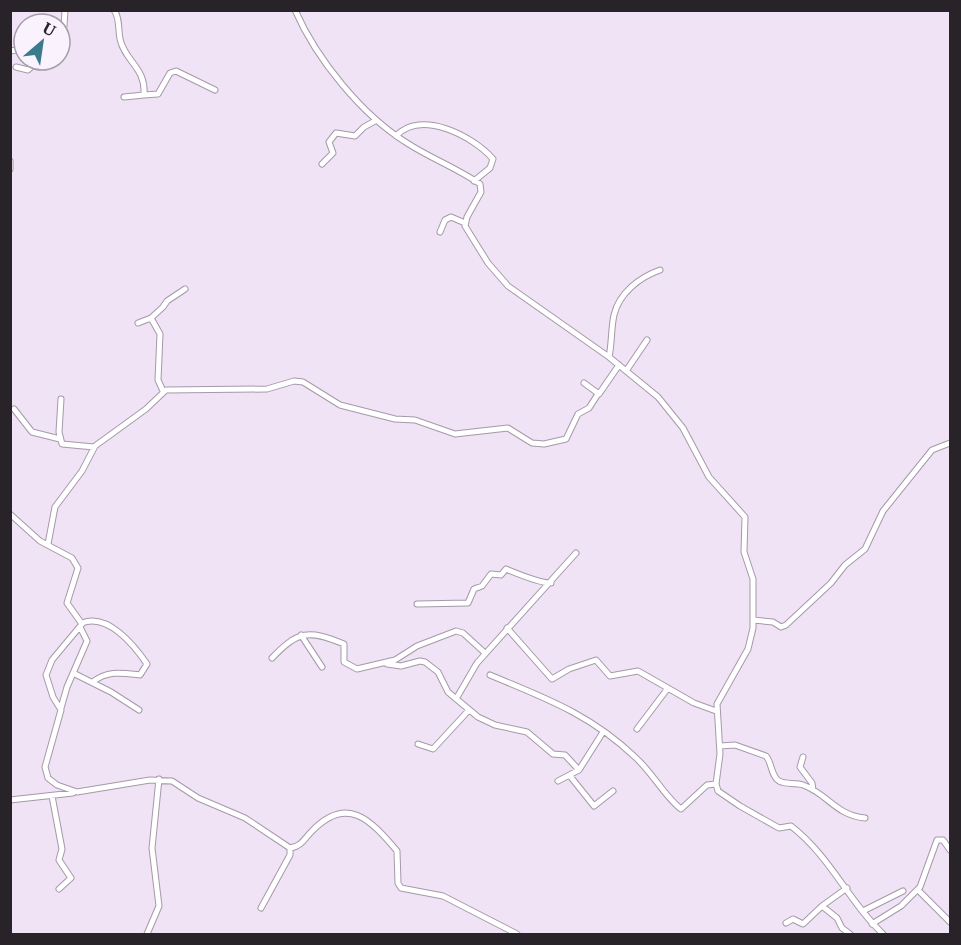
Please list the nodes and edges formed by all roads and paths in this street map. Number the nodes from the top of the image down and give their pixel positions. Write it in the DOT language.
graph roads {
  1 [pos="114,10"];
  2 [pos="295,10"];
  3 [pos="214,90"];
  4 [pos="144,94"];
  5 [pos="124,97"];
  6 [pos="375,121"];
  7 [pos="396,136"];
  8 [pos="10,161"];
  9 [pos="322,164"];
  10 [pos="10,169"];
  11 [pos="474,180"];
  12 [pos="465,224"];
  13 [pos="440,232"];
  14 [pos="660,270"];
  15 [pos="185,289"];
  16 [pos="150,318"];
  17 [pos="138,323"];
  18 [pos="647,340"];
  19 [pos="609,357"];
  20 [pos="619,365"];
  21 [pos="626,371"];
  22 [pos="584,383"];
  23 [pos="163,391"];
  24 [pos="598,394"];
  25 [pos="61,399"];
  26 [pos="14,409"];
  27 [pos="60,440"];
  28 [pos="951,443"];
  29 [pos="94,447"];
  30 [pos="10,514"];
  31 [pos="48,544"];
  32 [pos="576,553"];
  33 [pos="550,583"];
  34 [pos="417,604"];
  35 [pos="753,620"];
  36 [pos="81,625"];
  37 [pos="507,628"];
  38 [pos="301,635"];
  39 [pos="485,653"];
  40 [pos="272,658"];
  41 [pos="384,663"];
  42 [pos="322,667"];
  43 [pos="73,673"];
  44 [pos="490,675"];
  45 [pos="93,682"];
  46 [pos="668,688"];
  47 [pos="456,699"];
  48 [pos="61,708"];
  49 [pos="139,710"];
  50 [pos="469,710"];
  51 [pos="716,711"];
  52 [pos="637,729"];
  53 [pos="603,732"];
  54 [pos="418,744"];
  55 [pos="720,746"];
  56 [pos="803,757"];
  57 [pos="579,770"];
  58 [pos="570,776"];
  59 [pos="159,779"];
  60 [pos="558,781"];
  61 [pos="716,784"];
  62 [pos="813,790"];
  63 [pos="613,791"];
  64 [pos="77,792"];
  65 [pos="52,796"];
  66 [pos="10,800"];
  67 [pos="865,818"];
  68 [pos="290,848"];
  69 [pos="951,850"];
  70 [pos="847,888"];
  71 [pos="59,889"];
  72 [pos="918,890"];
  73 [pos="903,891"];
  74 [pos="822,906"];
  75 [pos="261,908"];
  76 [pos="863,911"];
  77 [pos="951,922"];
  78 [pos="786,923"];
  79 [pos="872,924"];
  80 [pos="147,934"];
  81 [pos="517,934"];
  82 [pos="850,934"];
  83 [pos="883,934"];
  1 -- 4 [label="street"];
  2 -- 6 [label="street"];
  3 -- 4 [label="street"];
  4 -- 5 [label="street"];
  6 -- 7 [label="street"];
  6 -- 9 [label="street"];
  7 -- 11 [label="street"];
  7 -- 11 [label="street"];
  8 -- 10 [label="street"];
  11 -- 12 [label="street"];
  12 -- 13 [label="street"];
  12 -- 19 [label="street"];
  14 -- 19 [label="street"];
  15 -- 16 [label="street"];
  16 -- 17 [label="street"];
  16 -- 23 [label="street"];
  18 -- 21 [label="street"];
  19 -- 20 [label="street"];
  20 -- 21 [label="street"];
  20 -- 24 [label="street"];
  21 -- 35 [label="street"];
  22 -- 24 [label="street"];
  23 -- 24 [label="street"];
  23 -- 29 [label="street"];
  25 -- 27 [label="street"];
  26 -- 27 [label="street"];
  27 -- 29 [label="street"];
  28 -- 35 [label="street"];
  29 -- 31 [label="street"];
  30 -- 31 [label="street"];
  31 -- 36 [label="street"];
  32 -- 33 [label="street"];
  33 -- 34 [label="street"];
  33 -- 37 [label="street"];
  35 -- 51 [label="street"];
  36 -- 43 [label="street"];
  36 -- 45 [label="street"];
  36 -- 48 [label="street"];
  37 -- 39 [label="street"];
  37 -- 46 [label="street"];
  38 -- 40 [label="street"];
  38 -- 41 [label="street"];
  38 -- 42 [label="street"];
  39 -- 41 [label="street"];
  39 -- 47 [label="street"];
  41 -- 47 [label="street"];
  43 -- 45 [label="street"];
  43 -- 48 [label="street"];
  44 -- 53 [label="street"];
  45 -- 49 [label="street"];
  46 -- 51 [label="street"];
  46 -- 52 [label="street"];
  47 -- 50 [label="street"];
  48 -- 64 [label="street"];
  50 -- 54 [label="street"];
  50 -- 57 [label="street"];
  51 -- 55 [label="street"];
  53 -- 57 [label="street"];
  53 -- 61 [label="street"];
  55 -- 61 [label="street"];
  55 -- 62 [label="street"];
  56 -- 62 [label="street"];
  57 -- 58 [label="street"];
  58 -- 60 [label="street"];
  58 -- 63 [label="street"];
  59 -- 64 [label="street"];
  59 -- 68 [label="street"];
  59 -- 80 [label="street"];
  61 -- 70 [label="street"];
  62 -- 67 [label="street"];
  64 -- 65 [label="street"];
  65 -- 66 [label="street"];
  65 -- 71 [label="street"];
  68 -- 75 [label="street"];
  68 -- 81 [label="street"];
  69 -- 72 [label="street"];
  70 -- 74 [label="street"];
  70 -- 76 [label="street"];
  72 -- 77 [label="street"];
  72 -- 79 [label="street"];
  73 -- 76 [label="street"];
  74 -- 78 [label="street"];
  74 -- 82 [label="street"];
  76 -- 79 [label="street"];
  79 -- 83 [label="street"];
}
